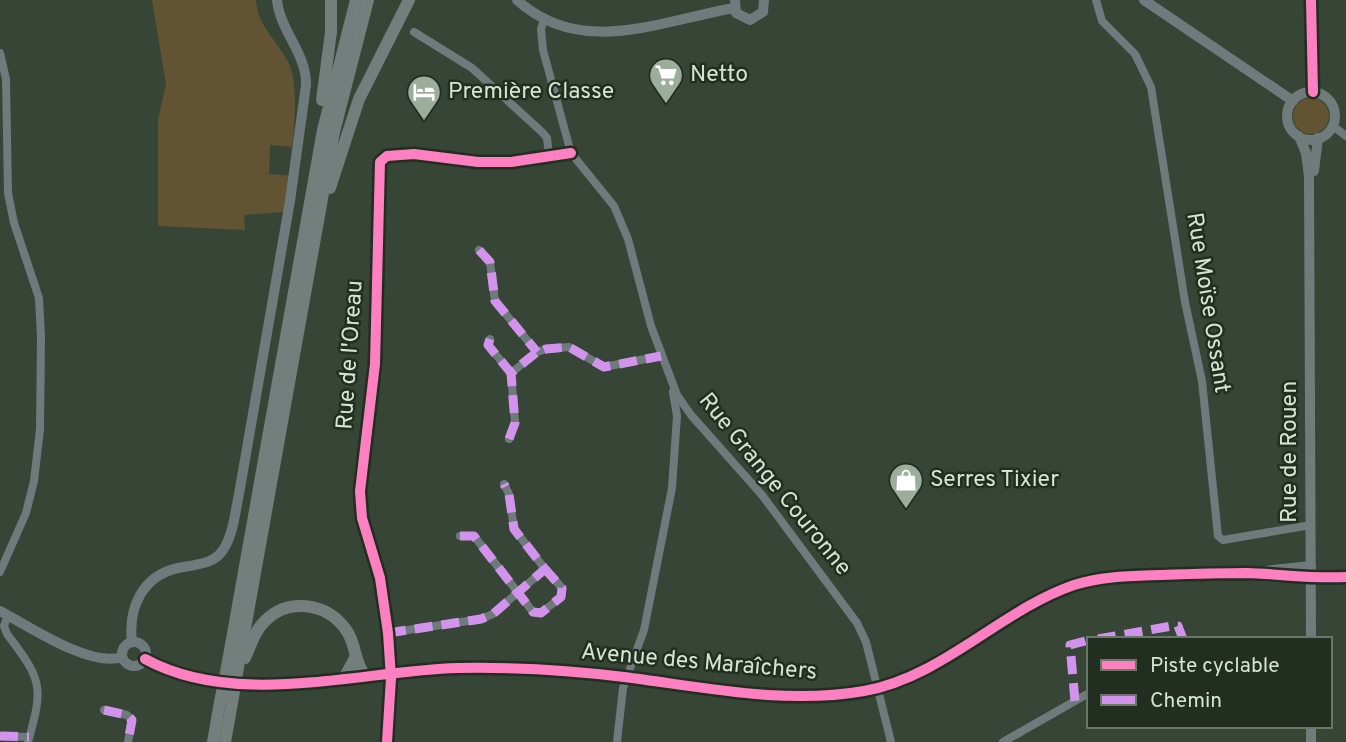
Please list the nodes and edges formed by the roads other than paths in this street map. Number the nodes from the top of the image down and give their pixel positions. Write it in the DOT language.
graph roads {
  1 [pos="276,0"];
  2 [pos="331,0"];
  3 [pos="356,0"];
  4 [pos="368,0"];
  5 [pos="409,0"];
  6 [pos="517,0"];
  7 [pos="533,0"];
  8 [pos="766,0"];
  9 [pos="1096,0"];
  10 [pos="1144,0"];
  11 [pos="1311,0"];
  12 [pos="734,4"];
  13 [pos="531,12"];
  14 [pos="544,20"];
  15 [pos="414,32"];
  16 [pos="0,53"];
  17 [pos="1312,92"];
  18 [pos="1293,101"];
  19 [pos="1333,126"];
  20 [pos="1298,136"];
  21 [pos="1346,136"];
  22 [pos="1318,138"];
  23 [pos="571,153"];
  24 [pos="550,156"];
  25 [pos="317,162"];
  26 [pos="318,218"];
  27 [pos="479,250"];
  28 [pos="1311,264"];
  29 [pos="489,339"];
  30 [pos="537,352"];
  31 [pos="661,356"];
  32 [pos="511,373"];
  33 [pos="671,383"];
  34 [pos="685,407"];
  35 [pos="677,416"];
  36 [pos="509,439"];
  37 [pos="504,484"];
  38 [pos="1311,525"];
  39 [pos="460,536"];
  40 [pos="1311,566"];
  41 [pos="545,569"];
  42 [pos="0,572"];
  43 [pos="1251,573"];
  44 [pos="1346,577"];
  45 [pos="1311,578"];
  46 [pos="517,593"];
  47 [pos="4,613"];
  48 [pos="388,633"];
  49 [pos="4,634"];
  50 [pos="1311,637"];
  51 [pos="132,642"];
  52 [pos="122,657"];
  53 [pos="355,658"];
  54 [pos="145,659"];
  55 [pos="236,671"];
  56 [pos="391,674"];
  57 [pos="366,677"];
  58 [pos="626,678"];
  59 [pos="343,680"];
  60 [pos="876,688"];
  61 [pos="1087,694"];
  62 [pos="226,702"];
  63 [pos="104,710"];
  64 [pos="0,736"];
  65 [pos="29,739"];
  66 [pos="128,742"];
  67 [pos="213,742"];
  68 [pos="225,742"];
  69 [pos="387,742"];
  70 [pos="617,742"];
  71 [pos="891,742"];
  72 [pos="1003,742"];
  1 -- 51 [label="street"];
  2 -- 25 [label="highway"];
  3 -- 25 [label="highway"];
  4 -- 26 [label="highway"];
  5 -- 26 [label="highway"];
  6 -- 13 [label="street"];
  7 -- 13 [label="street"];
  8 -- 12 [label="street"];
  9 -- 38 [label="street, Rue Moïse Ossant"];
  10 -- 18 [label="street"];
  11 -- 17 [label="main road"];
  12 -- 14 [label="street"];
  13 -- 14 [label="street"];
  14 -- 23 [label="street, Rue Grange Couronne"];
  15 -- 24 [label="street"];
  16 -- 42 [label="street"];
  17 -- 18 [label="main road"];
  17 -- 19 [label="main road"];
  18 -- 20 [label="main road"];
  19 -- 21 [label="street"];
  19 -- 22 [label="main road"];
  20 -- 22 [label="main road"];
  20 -- 28 [label="main road, Rue de Rouen"];
  22 -- 28 [label="main road, Rue de Rouen"];
  23 -- 24 [label="street, Rue de l'Oreau"];
  23 -- 31 [label="street, Rue Grange Couronne"];
  24 -- 48 [label="street, Rue de l'Oreau"];
  25 -- 55 [label="highway"];
  26 -- 55 [label="highway"];
  27 -- 30 [label="street"];
  28 -- 38 [label="main road, Rue de Rouen"];
  29 -- 32 [label="street"];
  30 -- 31 [label="street"];
  30 -- 32 [label="street"];
  31 -- 33 [label="street, Rue Grange Couronne"];
  32 -- 36 [label="street"];
  33 -- 34 [label="street, Rue Grange Couronne"];
  33 -- 35 [label="street"];
  34 -- 35 [label="street"];
  34 -- 60 [label="street, Rue Grange Couronne"];
  35 -- 58 [label="street"];
  37 -- 41 [label="street"];
  38 -- 40 [label="main road, Rue de Rouen"];
  39 -- 46 [label="street"];
  40 -- 43 [label="street, Avenue des Maraîchers"];
  40 -- 45 [label="main road, Rue de Rouen"];
  41 -- 46 [label="street"];
  41 -- 46 [label="street"];
  43 -- 45 [label="street, Avenue des Maraîchers"];
  43 -- 60 [label="street, Avenue des Maraîchers"];
  44 -- 45 [label="street"];
  45 -- 50 [label="main road, Rue de Rouen"];
  46 -- 48 [label="street"];
  47 -- 49 [label="street"];
  47 -- 52 [label="street"];
  48 -- 56 [label="street, Rue de l'Oreau"];
  49 -- 65 [label="street"];
  51 -- 52 [label="street"];
  51 -- 54 [label="street"];
  52 -- 54 [label="street"];
  53 -- 55 [label="highway"];
  53 -- 57 [label="highway"];
  53 -- 59 [label="highway"];
  54 -- 59 [label="street, Avenue des Maraîchers"];
  55 -- 62 [label="highway, bridge"];
  56 -- 57 [label="street, Avenue des Maraîchers"];
  56 -- 58 [label="street, Avenue des Maraîchers"];
  56 -- 69 [label="street, Rue de l'Oreau"];
  57 -- 59 [label="street, Avenue des Maraîchers"];
  58 -- 60 [label="street, Avenue des Maraîchers"];
  58 -- 70 [label="street"];
  60 -- 71 [label="street, Rue Grange Couronne"];
  61 -- 72 [label="street"];
  62 -- 67 [label="highway"];
  62 -- 68 [label="highway"];
  63 -- 66 [label="street"];
  64 -- 65 [label="street"];
}
